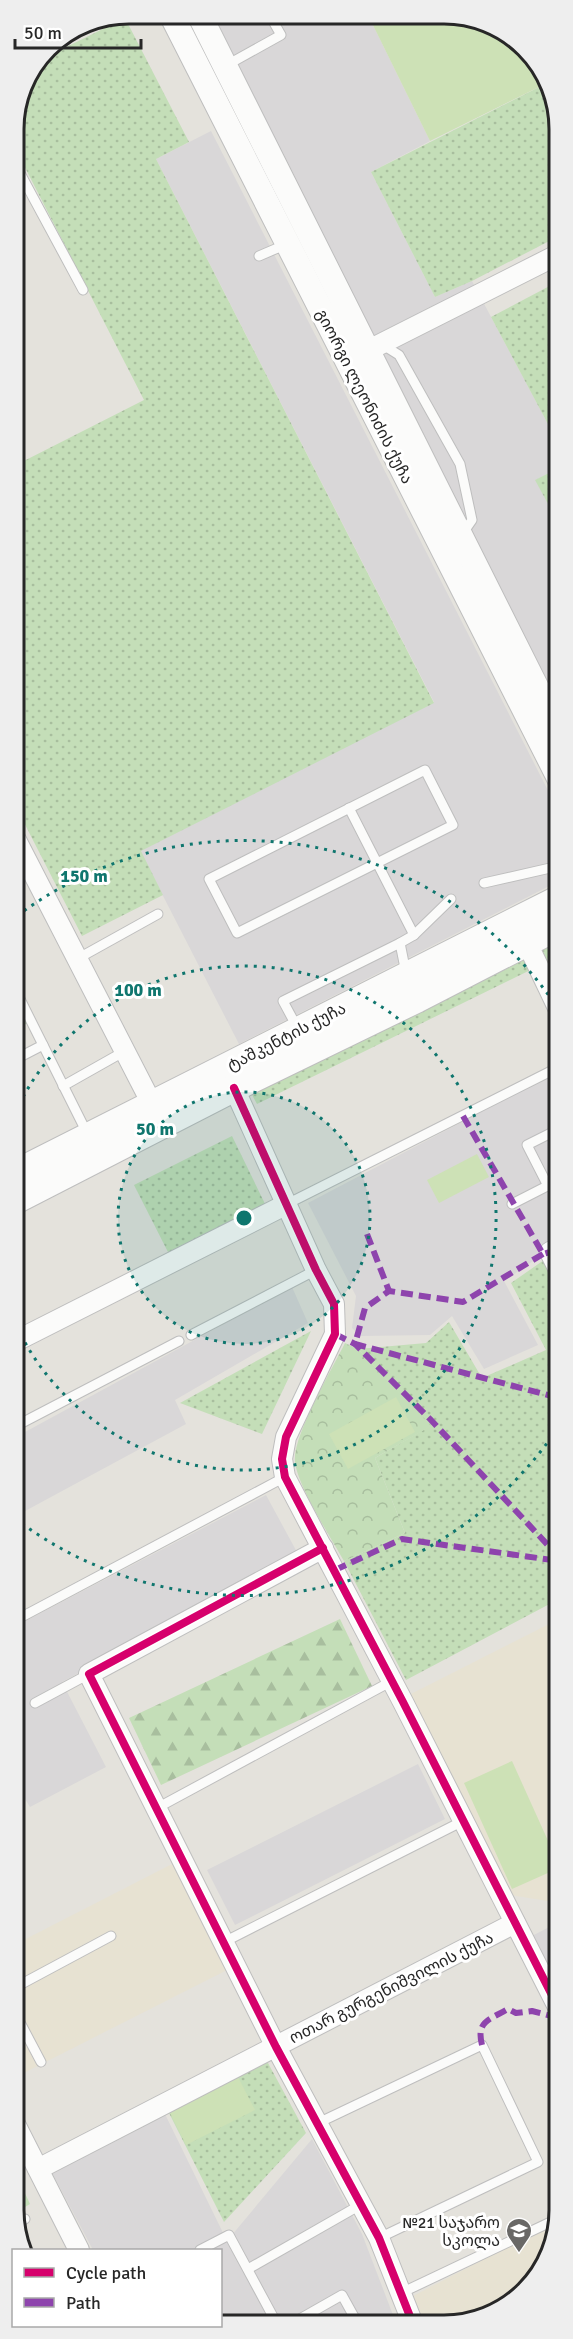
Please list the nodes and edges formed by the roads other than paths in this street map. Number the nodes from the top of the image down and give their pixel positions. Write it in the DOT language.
graph roads {
  1 [pos="176,24"];
  2 [pos="204,24"];
  3 [pos="274,24"];
  4 [pos="225,66"];
  5 [pos="24,181"];
  6 [pos="288,244"];
  7 [pos="259,256"];
  8 [pos="549,259"];
  9 [pos="83,290"];
  10 [pos="366,352"];
  11 [pos="452,543"];
  12 [pos="549,714"];
  13 [pos="549,756"];
  14 [pos="349,808"];
  15 [pos="24,856"];
  16 [pos="378,863"];
  17 [pos="549,869"];
  18 [pos="484,883"];
  19 [pos="451,899"];
  20 [pos="549,904"];
  21 [pos="158,914"];
  22 [pos="549,931"];
  23 [pos="414,935"];
  24 [pos="400,943"];
  25 [pos="527,943"];
  26 [pos="77,959"];
  27 [pos="406,976"];
  28 [pos="549,989"];
  29 [pos="24,1007"];
  30 [pos="299,1030"];
  31 [pos="43,1045"];
  32 [pos="125,1051"];
  33 [pos="24,1055"];
  34 [pos="549,1072"];
  35 [pos="63,1086"];
  36 [pos="234,1088"];
  37 [pos="152,1104"];
  38 [pos="549,1134"];
  39 [pos="88,1136"];
  40 [pos="24,1169"];
  41 [pos="548,1186"];
  42 [pos="24,1196"];
  43 [pos="286,1204"];
  44 [pos="512,1204"];
  45 [pos="316,1270"];
  46 [pos="191,1335"];
  47 [pos="24,1337"];
  48 [pos="179,1341"];
  49 [pos="24,1422"];
  50 [pos="285,1477"];
  51 [pos="323,1548"];
  52 [pos="24,1616"];
  53 [pos="89,1674"];
  54 [pos="392,1681"];
  55 [pos="35,1703"];
  56 [pos="157,1808"];
  57 [pos="463,1821"];
  58 [pos="515,1923"];
  59 [pos="111,1936"];
  60 [pos="224,1942"];
  61 [pos="549,1981"];
  62 [pos="24,1983"];
  63 [pos="24,2030"];
  64 [pos="276,2047"];
  65 [pos="41,2062"];
  66 [pos="318,2123"];
  67 [pos="24,2140"];
  68 [pos="38,2169"];
  69 [pos="362,2204"];
  70 [pos="548,2222"];
  71 [pos="380,2238"];
  72 [pos="79,2249"];
  73 [pos="202,2249"];
  74 [pos="248,2269"];
  75 [pos="401,2293"];
  76 [pos="272,2315"];
  77 [pos="307,2315"];
  78 [pos="353,2315"];
  79 [pos="410,2315"];
  1 -- 6 [label="street, გიორგი ლეონიძის ქუჩა"];
  2 -- 4 [label="street, გიორგი ლეონიძის ქუჩა"];
  3 -- 4 [label="lane"];
  4 -- 10 [label="street, გიორგი ლეონიძის ქუჩა"];
  5 -- 9 [label="lane"];
  6 -- 7 [label="lane"];
  6 -- 10 [label="street, გიორგი ლეონიძის ქუჩა"];
  8 -- 10 [label="street"];
  10 -- 11 [label="street, გიორგი ლეონიძის ქუჩა"];
  11 -- 12 [label="street, გიორგი ლეონიძის ქუჩა"];
  11 -- 13 [label="street, გიორგი ლეონიძის ქუჩა"];
  14 -- 16 [label="lane"];
  14 -- 16 [label="lane"];
  14 -- 16 [label="lane"];
  15 -- 26 [label="street"];
  16 -- 23 [label="lane"];
  17 -- 18 [label="lane"];
  19 -- 23 [label="lane"];
  20 -- 27 [label="main road, ტაშკენტის ქუჩა"];
  21 -- 26 [label="lane"];
  22 -- 25 [label="main road, ტაშკენტის ქუჩა"];
  23 -- 24 [label="lane"];
  24 -- 27 [label="lane"];
  24 -- 30 [label="lane"];
  25 -- 28 [label="street"];
  25 -- 36 [label="main road, ტაშკენტის ქუჩა"];
  26 -- 32 [label="street"];
  27 -- 30 [label="main road, ტაშკენტის ქუჩა"];
  29 -- 31 [label="lane"];
  30 -- 37 [label="main road, ტაშკენტის ქუჩა"];
  31 -- 33 [label="lane"];
  31 -- 35 [label="lane"];
  32 -- 35 [label="lane"];
  32 -- 37 [label="street"];
  34 -- 43 [label="lane"];
  35 -- 39 [label="lane"];
  36 -- 42 [label="main road, ტაშკენტის ქუჩა"];
  36 -- 43 [label="street"];
  37 -- 39 [label="main road, ტაშკენტის ქუჩა"];
  38 -- 41 [label="lane"];
  39 -- 40 [label="main road, ტაშკენტის ქუჩა"];
  41 -- 44 [label="lane"];
  43 -- 45 [label="street"];
  43 -- 47 [label="street"];
  45 -- 46 [label="lane"];
  45 -- 50 [label="street"];
  48 -- 49 [label="lane"];
  50 -- 51 [label="street"];
  50 -- 52 [label="lane"];
  51 -- 53 [label="street"];
  51 -- 54 [label="street"];
  53 -- 55 [label="lane"];
  53 -- 56 [label="street"];
  54 -- 56 [label="lane"];
  54 -- 57 [label="street"];
  56 -- 60 [label="street"];
  57 -- 58 [label="street"];
  57 -- 60 [label="lane"];
  58 -- 61 [label="street"];
  58 -- 64 [label="street, ოთარ გურგენიშვილის ქუჩა"];
  59 -- 62 [label="lane"];
  60 -- 64 [label="street"];
  63 -- 65 [label="lane"];
  64 -- 66 [label="street"];
  64 -- 68 [label="street, ოთარ გურგენიშვილის ქუჩა"];
  66 -- 69 [label="street"];
  66 -- 71 [label="lane"];
  67 -- 68 [label="street"];
  68 -- 72 [label="street"];
  69 -- 71 [label="street"];
  69 -- 74 [label="lane"];
  70 -- 75 [label="lane"];
  71 -- 75 [label="street"];
  73 -- 74 [label="lane"];
  74 -- 76 [label="lane"];
  75 -- 79 [label="street"];
  77 -- 78 [label="lane"];
}
